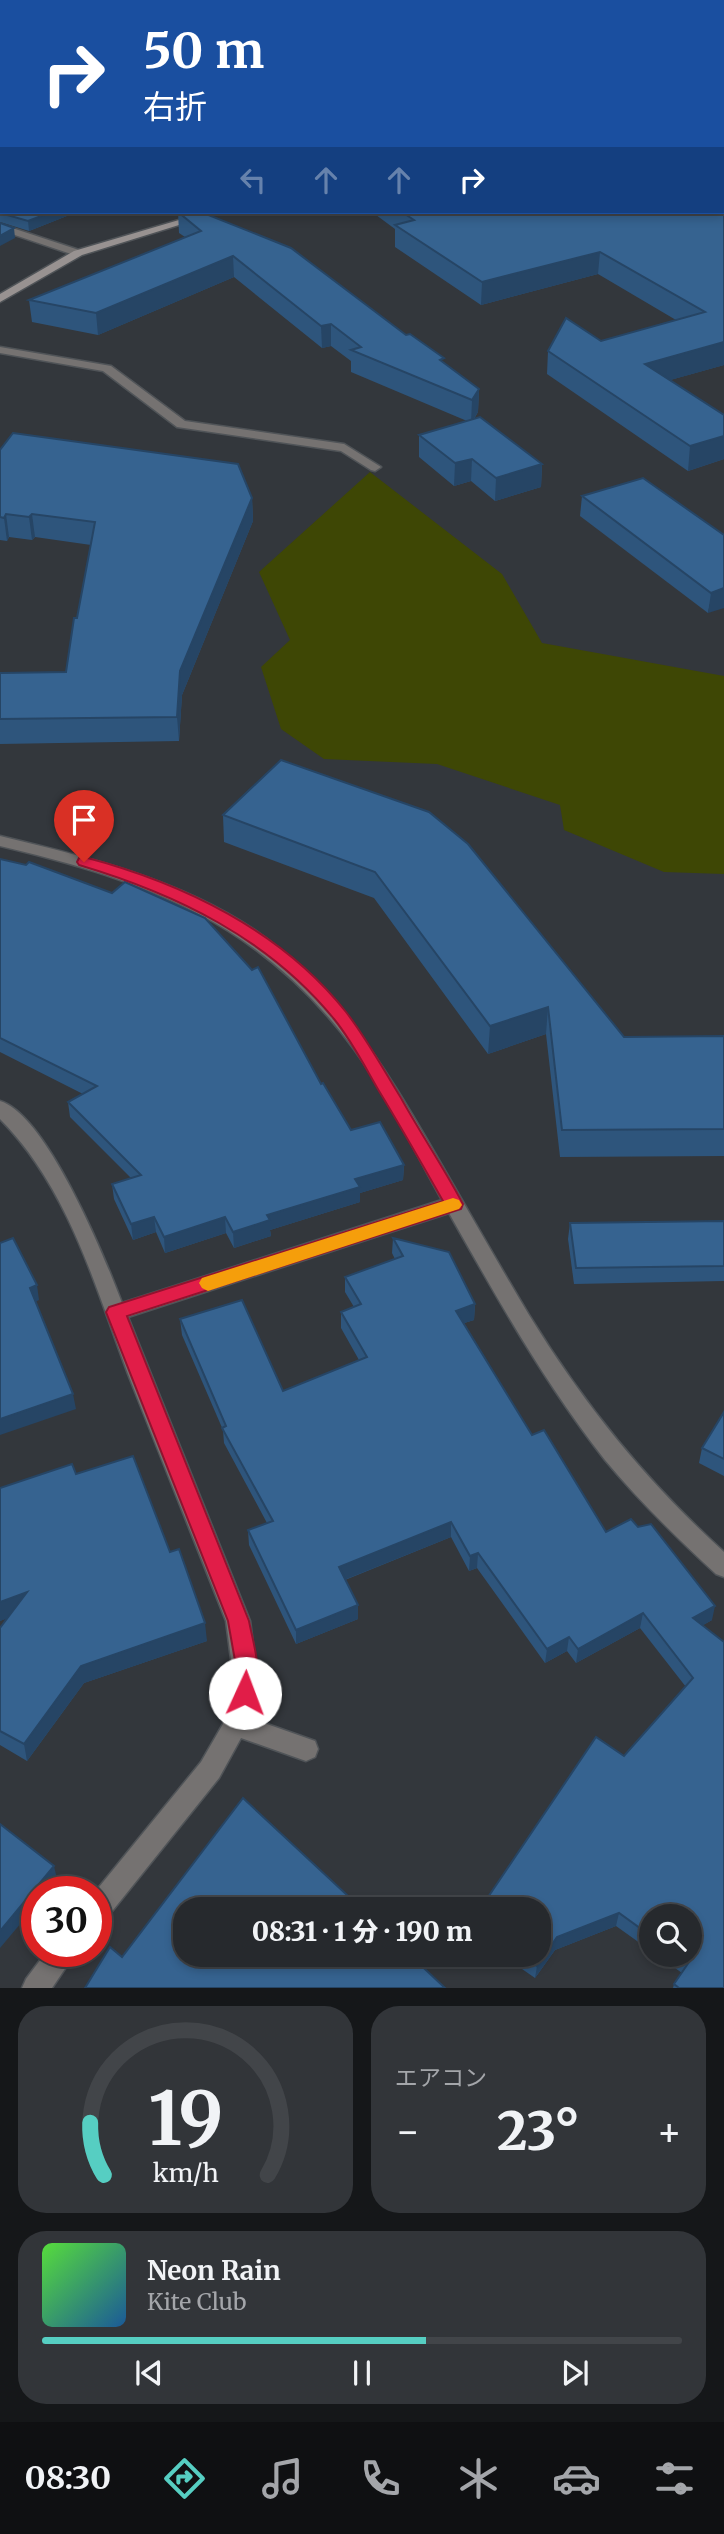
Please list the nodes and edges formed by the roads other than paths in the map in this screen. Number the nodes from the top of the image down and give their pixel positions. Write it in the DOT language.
graph roads {
  1 [pos="208,214"];
  2 [pos="0,227"];
  3 [pos="78,253"];
  4 [pos="0,299"];
  5 [pos="0,350"];
  6 [pos="376,467"];
  7 [pos="0,841"];
  8 [pos="0,1108"];
  9 [pos="454,1204"];
  10 [pos="116,1312"];
  11 [pos="724,1567"];
  12 [pos="237,1725"];
  13 [pos="306,1749"];
  14 [pos="112,1891"];
  15 [pos="51,1967"];
  16 [pos="35,1988"];
  1 -- 3 [label="street"];
  2 -- 3 [label="street"];
  3 -- 4 [label="street"];
  5 -- 6 [label="street"];
  7 -- 9 [label="street"];
  8 -- 10 [label="street"];
  9 -- 10 [label="street"];
  9 -- 11 [label="street"];
  10 -- 12 [label="street"];
  12 -- 13 [label="street"];
  12 -- 14 [label="street"];
  15 -- 16 [label="street"];
}
